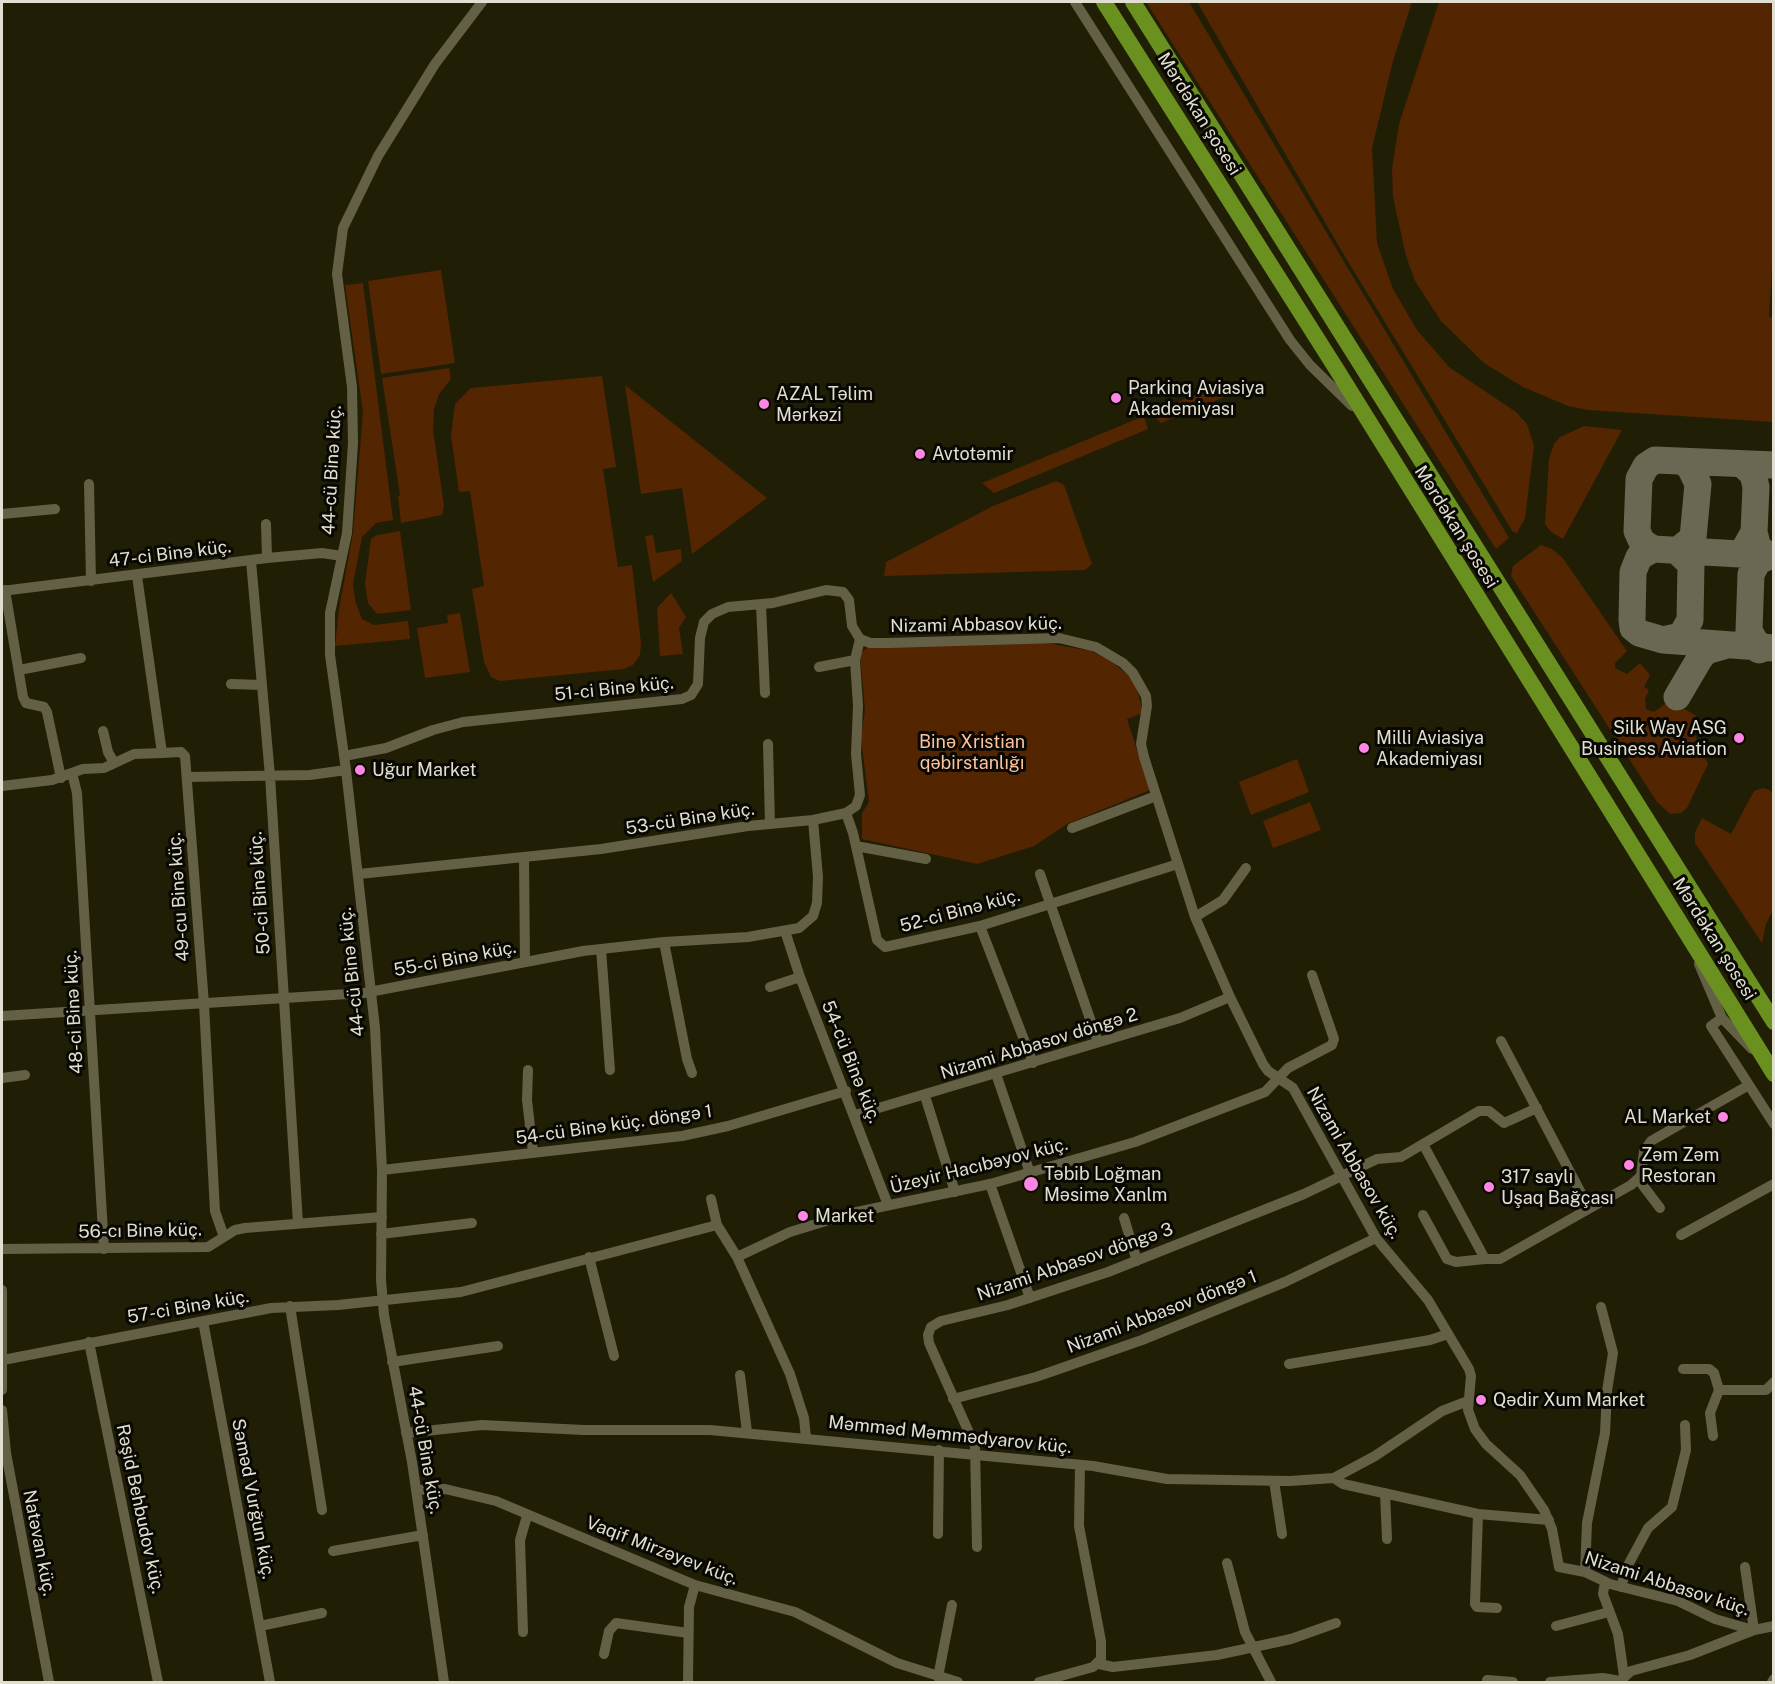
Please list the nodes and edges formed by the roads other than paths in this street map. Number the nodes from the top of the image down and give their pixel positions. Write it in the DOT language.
graph roads {
  1 [pos="482,2"];
  2 [pos="1075,2"];
  3 [pos="1104,2"];
  4 [pos="1133,2"];
  5 [pos="1392,460"];
  6 [pos="89,484"];
  7 [pos="55,509"];
  8 [pos="2,514"];
  9 [pos="266,524"];
  10 [pos="342,555"];
  11 [pos="267,558"];
  12 [pos="251,561"];
  13 [pos="137,576"];
  14 [pos="91,581"];
  15 [pos="3,591"];
  16 [pos="761,605"];
  17 [pos="860,639"];
  18 [pos="81,657"];
  19 [pos="855,660"];
  20 [pos="819,667"];
  21 [pos="20,670"];
  22 [pos="231,684"];
  23 [pos="262,685"];
  24 [pos="765,693"];
  25 [pos="104,731"];
  26 [pos="768,744"];
  27 [pos="162,753"];
  28 [pos="344,756"];
  29 [pos="114,763"];
  30 [pos="346,770"];
  31 [pos="72,773"];
  32 [pos="270,776"];
  33 [pos="61,777"];
  34 [pos="187,777"];
  35 [pos="2,786"];
  36 [pos="1156,795"];
  37 [pos="846,813"];
  38 [pos="813,820"];
  39 [pos="770,824"];
  40 [pos="1071,828"];
  41 [pos="856,846"];
  42 [pos="524,858"];
  43 [pos="926,859"];
  44 [pos="1178,864"];
  45 [pos="1246,868"];
  46 [pos="359,874"];
  47 [pos="1040,874"];
  48 [pos="1049,904"];
  49 [pos="1195,917"];
  50 [pos="1678,917"];
  51 [pos="980,926"];
  52 [pos="785,931"];
  53 [pos="664,942"];
  54 [pos="601,949"];
  55 [pos="525,962"];
  56 [pos="1312,975"];
  57 [pos="800,977"];
  58 [pos="770,987"];
  59 [pos="372,992"];
  60 [pos="1230,997"];
  61 [pos="284,999"];
  62 [pos="204,1004"];
  63 [pos="90,1010"];
  64 [pos="2,1016"];
  65 [pos="1722,1018"];
  66 [pos="1773,1022"];
  67 [pos="1501,1041"];
  68 [pos="1098,1042"];
  69 [pos="1034,1063"];
  70 [pos="1770,1068"];
  71 [pos="528,1070"];
  72 [pos="610,1070"];
  73 [pos="692,1073"];
  74 [pos="996,1074"];
  75 [pos="25,1075"];
  76 [pos="2,1078"];
  77 [pos="1280,1078"];
  78 [pos="1749,1085"];
  79 [pos="846,1091"];
  80 [pos="925,1096"];
  81 [pos="1537,1108"];
  82 [pos="855,1115"];
  83 [pos="1773,1124"];
  84 [pos="1423,1144"];
  85 [pos="533,1152"];
  86 [pos="382,1170"];
  87 [pos="1030,1173"];
  88 [pos="1342,1176"];
  89 [pos="1638,1179"];
  90 [pos="990,1184"];
  91 [pos="1773,1184"];
  92 [pos="955,1192"];
  93 [pos="711,1199"];
  94 [pos="888,1205"];
  95 [pos="1589,1208"];
  96 [pos="1659,1208"];
  97 [pos="1423,1215"];
  98 [pos="382,1217"];
  99 [pos="1124,1218"];
  100 [pos="298,1223"];
  101 [pos="472,1223"];
  102 [pos="717,1225"];
  103 [pos="381,1234"];
  104 [pos="1681,1235"];
  105 [pos="224,1237"];
  106 [pos="1376,1238"];
  107 [pos="2,1249"];
  108 [pos="104,1249"];
  109 [pos="589,1257"];
  110 [pos="737,1257"];
  111 [pos="1485,1258"];
  112 [pos="1137,1261"];
  113 [pos="2,1290"];
  114 [pos="1030,1298"];
  115 [pos="382,1300"];
  116 [pos="290,1306"];
  117 [pos="1601,1307"];
  118 [pos="203,1321"];
  119 [pos="3,1328"];
  120 [pos="1448,1334"];
  121 [pos="89,1342"];
  122 [pos="498,1346"];
  123 [pos="614,1356"];
  124 [pos="3,1360"];
  125 [pos="392,1362"];
  126 [pos="1288,1364"];
  127 [pos="1683,1370"];
  128 [pos="740,1375"];
  129 [pos="1773,1382"];
  130 [pos="2,1390"];
  131 [pos="1719,1390"];
  132 [pos="953,1399"];
  133 [pos="1468,1401"];
  134 [pos="2,1410"];
  135 [pos="1685,1425"];
  136 [pos="406,1432"];
  137 [pos="747,1432"];
  138 [pos="1713,1436"];
  139 [pos="806,1438"];
  140 [pos="939,1450"];
  141 [pos="975,1454"];
  142 [pos="4,1460"];
  143 [pos="1080,1465"];
  144 [pos="1334,1478"];
  145 [pos="1274,1481"];
  146 [pos="417,1490"];
  147 [pos="1385,1493"];
  148 [pos="322,1510"];
  149 [pos="1478,1515"];
  150 [pos="527,1516"];
  151 [pos="1549,1520"];
  152 [pos="423,1534"];
  153 [pos="938,1534"];
  154 [pos="1282,1534"];
  155 [pos="1387,1539"];
  156 [pos="977,1547"];
  157 [pos="333,1551"];
  158 [pos="1227,1563"];
  159 [pos="1745,1567"];
  160 [pos="1586,1572"];
  161 [pos="1605,1582"];
  162 [pos="695,1585"];
  163 [pos="1621,1587"];
  164 [pos="952,1605"];
  165 [pos="1497,1608"];
  166 [pos="1609,1612"];
  167 [pos="322,1614"];
  168 [pos="1336,1623"];
  169 [pos="260,1626"];
  170 [pos="1556,1626"];
  171 [pos="1773,1626"];
  172 [pos="1754,1630"];
  173 [pos="523,1632"];
  174 [pos="688,1633"];
  175 [pos="1252,1647"];
  176 [pos="604,1654"];
  177 [pos="1099,1664"];
  178 [pos="938,1677"];
  179 [pos="1487,1680"];
  180 [pos="1621,1680"];
  181 [pos="49,1683"];
  182 [pos="158,1683"];
  183 [pos="270,1683"];
  184 [pos="444,1683"];
  185 [pos="687,1683"];
  186 [pos="958,1683"];
  187 [pos="1039,1683"];
  188 [pos="1271,1683"];
  189 [pos="1513,1683"];
  190 [pos="1550,1683"];
  1 -- 10 [label="street, 44-cü Binə küç."];
  2 -- 5 [label="street"];
  3 -- 5 [label="highway, Mərdəkan şosesi"];
  4 -- 66 [label="highway, Mərdəkan şosesi"];
  5 -- 50 [label="highway, Mərdəkan şosesi"];
  6 -- 14 [label="street"];
  7 -- 8 [label="street"];
  9 -- 11 [label="street"];
  10 -- 11 [label="street, 47-ci Binə küç."];
  10 -- 28 [label="street, 44-cü Binə küç."];
  11 -- 12 [label="street, 47-ci Binə küç."];
  12 -- 13 [label="street, 47-ci Binə küç."];
  12 -- 23 [label="street, 50-ci Binə küç."];
  13 -- 14 [label="street, 47-ci Binə küç."];
  13 -- 27 [label="street"];
  14 -- 15 [label="street, 47-ci Binə küç."];
  15 -- 21 [label="street"];
  16 -- 17 [label="street, 51-ci Binə küç."];
  16 -- 24 [label="street"];
  16 -- 28 [label="street, 51-ci Binə küç."];
  17 -- 19 [label="street"];
  17 -- 36 [label="street, Nizami Abbasov küç."];
  18 -- 21 [label="street"];
  19 -- 20 [label="street"];
  19 -- 37 [label="street"];
  21 -- 33 [label="street"];
  22 -- 23 [label="street"];
  23 -- 32 [label="street, 50-ci Binə küç."];
  25 -- 29 [label="street"];
  26 -- 39 [label="street"];
  27 -- 29 [label="street"];
  27 -- 34 [label="street, 49-cu Binə küç."];
  28 -- 30 [label="street, 44-cü Binə küç."];
  29 -- 31 [label="street"];
  30 -- 32 [label="street"];
  30 -- 46 [label="street, 44-cü Binə küç."];
  31 -- 33 [label="street"];
  31 -- 63 [label="street, 48-ci Binə küç."];
  32 -- 34 [label="street"];
  32 -- 61 [label="street, 50-ci Binə küç."];
  33 -- 35 [label="street"];
  34 -- 62 [label="street, 49-cu Binə küç."];
  36 -- 40 [label="street"];
  36 -- 44 [label="street, Nizami Abbasov küç."];
  37 -- 38 [label="street, 53-cü Binə küç."];
  37 -- 41 [label="street, 52-ci Binə küç."];
  38 -- 39 [label="street, 53-cü Binə küç."];
  38 -- 52 [label="street, 55-ci Binə küç."];
  39 -- 42 [label="street, 53-cü Binə küç."];
  41 -- 43 [label="street"];
  41 -- 51 [label="street, 52-ci Binə küç."];
  42 -- 46 [label="street, 53-cü Binə küç."];
  42 -- 55 [label="street"];
  44 -- 48 [label="street, 52-ci Binə küç."];
  44 -- 49 [label="street, Nizami Abbasov küç."];
  45 -- 49 [label="street"];
  46 -- 59 [label="street, 44-cü Binə küç."];
  47 -- 48 [label="street"];
  48 -- 51 [label="street, 52-ci Binə küç."];
  48 -- 68 [label="street"];
  49 -- 60 [label="street, Nizami Abbasov küç."];
  50 -- 65 [label="street"];
  50 -- 70 [label="highway, Mərdəkan şosesi"];
  51 -- 69 [label="street"];
  52 -- 53 [label="street, 55-ci Binə küç."];
  52 -- 57 [label="street, 54-cü Binə küç."];
  53 -- 54 [label="street, 55-ci Binə küç."];
  53 -- 73 [label="street"];
  54 -- 55 [label="street, 55-ci Binə küç."];
  54 -- 72 [label="street"];
  55 -- 59 [label="street, 55-ci Binə küç."];
  56 -- 77 [label="street, Üzeyir Hacıbəyov küç."];
  57 -- 58 [label="street"];
  57 -- 79 [label="street, 54-cü Binə küç."];
  59 -- 61 [label="street, 55-ci Binə küç."];
  59 -- 86 [label="street, 44-cü Binə küç."];
  60 -- 68 [label="street, Nizami Abbasov döngə 2"];
  60 -- 77 [label="street, Nizami Abbasov küç."];
  61 -- 62 [label="street, 55-ci Binə küç."];
  61 -- 100 [label="street, 50-ci Binə küç."];
  62 -- 63 [label="street, 55-ci Binə küç."];
  62 -- 105 [label="street, 49-cu Binə küç."];
  63 -- 64 [label="street, 55-ci Binə küç."];
  63 -- 108 [label="street, 48-ci Binə küç."];
  65 -- 70 [label="street"];
  65 -- 78 [label="street"];
  67 -- 81 [label="street"];
  68 -- 69 [label="street, Nizami Abbasov döngə 2"];
  69 -- 74 [label="street, Nizami Abbasov döngə 2"];
  71 -- 85 [label="street"];
  74 -- 80 [label="street, Nizami Abbasov döngə 2"];
  74 -- 87 [label="street"];
  75 -- 76 [label="street"];
  77 -- 87 [label="street, Üzeyir Hacıbəyov küç."];
  77 -- 88 [label="street, Nizami Abbasov küç."];
  78 -- 83 [label="street"];
  78 -- 89 [label="street"];
  79 -- 82 [label="street, 54-cü Binə küç."];
  79 -- 85 [label="street, 54-cü Binə küç. döngə 1"];
  80 -- 82 [label="street, Nizami Abbasov döngə 2"];
  80 -- 92 [label="street"];
  81 -- 84 [label="street, Nizami Abbasov döngə 3"];
  81 -- 95 [label="street"];
  82 -- 94 [label="street, 54-cü Binə küç."];
  84 -- 88 [label="street, Nizami Abbasov döngə 3"];
  84 -- 111 [label="street"];
  85 -- 86 [label="street, 54-cü Binə küç. döngə 1"];
  86 -- 98 [label="street, 44-cü Binə küç."];
  87 -- 90 [label="street, Üzeyir Hacıbəyov küç."];
  88 -- 106 [label="street, Nizami Abbasov küç."];
  88 -- 112 [label="street, Nizami Abbasov döngə 3"];
  89 -- 95 [label="street"];
  89 -- 96 [label="street"];
  90 -- 92 [label="street, Üzeyir Hacıbəyov küç."];
  90 -- 114 [label="street"];
  91 -- 104 [label="street"];
  92 -- 94 [label="street, Üzeyir Hacıbəyov küç."];
  93 -- 102 [label="street"];
  94 -- 110 [label="street, Üzeyir Hacıbəyov küç."];
  95 -- 111 [label="street"];
  97 -- 111 [label="street"];
  98 -- 100 [label="street, 56-cı Binə küç."];
  98 -- 103 [label="street, 44-cü Binə küç."];
  99 -- 112 [label="street"];
  100 -- 105 [label="street, 56-cı Binə küç."];
  101 -- 103 [label="street"];
  102 -- 109 [label="street"];
  102 -- 110 [label="street"];
  103 -- 115 [label="street, 44-cü Binə küç."];
  105 -- 108 [label="street, 56-cı Binə küç."];
  106 -- 120 [label="street, Nizami Abbasov küç."];
  106 -- 132 [label="street, Nizami Abbasov döngə 1"];
  107 -- 108 [label="street, 56-cı Binə küç."];
  109 -- 115 [label="street"];
  109 -- 123 [label="street"];
  110 -- 139 [label="street"];
  112 -- 114 [label="street, Nizami Abbasov döngə 3"];
  113 -- 119 [label="street"];
  114 -- 132 [label="street, Nizami Abbasov döngə 3"];
  115 -- 116 [label="street, 57-ci Binə küç."];
  115 -- 125 [label="street, 44-cü Binə küç."];
  116 -- 118 [label="street, 57-ci Binə küç."];
  116 -- 148 [label="street"];
  117 -- 160 [label="street"];
  118 -- 121 [label="street, 57-ci Binə küç."];
  118 -- 169 [label="street, Səməd Vurğun küç."];
  119 -- 124 [label="street"];
  120 -- 126 [label="street"];
  120 -- 133 [label="street, Nizami Abbasov küç."];
  121 -- 124 [label="street, 57-ci Binə küç."];
  121 -- 182 [label="street, Rəşid Behbudov küç."];
  122 -- 125 [label="street"];
  124 -- 130 [label="street"];
  125 -- 136 [label="street, 44-cü Binə küç."];
  127 -- 131 [label="street"];
  128 -- 137 [label="street"];
  129 -- 131 [label="street"];
  131 -- 138 [label="street"];
  132 -- 141 [label="street, Nizami Abbasov döngə 3"];
  133 -- 144 [label="street, Məmməd Məmmədyarov küç."];
  133 -- 151 [label="street, Nizami Abbasov küç."];
  134 -- 142 [label="street, Natəvan küç."];
  135 -- 163 [label="street"];
  136 -- 137 [label="street, Məmməd Məmmədyarov küç."];
  136 -- 146 [label="street, 44-cü Binə küç."];
  137 -- 139 [label="street, Məmməd Məmmədyarov küç."];
  139 -- 140 [label="street, Məmməd Məmmədyarov küç."];
  140 -- 141 [label="street, Məmməd Məmmədyarov küç."];
  140 -- 153 [label="street"];
  141 -- 143 [label="street, Məmməd Məmmədyarov küç."];
  141 -- 156 [label="street, Nizami Abbasov döngə 3"];
  142 -- 181 [label="street, Natəvan küç."];
  143 -- 145 [label="street, Məmməd Məmmədyarov küç."];
  143 -- 177 [label="street"];
  144 -- 145 [label="street, Məmməd Məmmədyarov küç."];
  144 -- 147 [label="street"];
  145 -- 154 [label="street"];
  146 -- 150 [label="street, Vaqif Mirzəyev küç."];
  146 -- 152 [label="street, 44-cü Binə küç."];
  147 -- 149 [label="street"];
  147 -- 155 [label="street"];
  149 -- 151 [label="street"];
  149 -- 165 [label="street"];
  150 -- 162 [label="street, Vaqif Mirzəyev küç."];
  150 -- 173 [label="street"];
  151 -- 160 [label="street, Nizami Abbasov küç."];
  152 -- 157 [label="street"];
  152 -- 184 [label="street, 44-cü Binə küç."];
  158 -- 175 [label="street"];
  159 -- 172 [label="street"];
  160 -- 161 [label="street, Nizami Abbasov küç."];
  161 -- 163 [label="street, Nizami Abbasov küç."];
  161 -- 166 [label="street"];
  162 -- 174 [label="street"];
  162 -- 178 [label="street, Vaqif Mirzəyev küç."];
  163 -- 172 [label="street, Nizami Abbasov küç."];
  164 -- 178 [label="street"];
  166 -- 170 [label="street"];
  166 -- 180 [label="street"];
  167 -- 169 [label="street"];
  168 -- 175 [label="street"];
  169 -- 183 [label="street, Səməd Vurğun küç."];
  171 -- 172 [label="street, Nizami Abbasov küç."];
  172 -- 180 [label="street"];
  174 -- 176 [label="street"];
  174 -- 185 [label="street"];
  175 -- 177 [label="street"];
  175 -- 188 [label="street"];
  177 -- 187 [label="street"];
  178 -- 186 [label="street, Vaqif Mirzəyev küç."];
  179 -- 189 [label="street"];
  180 -- 190 [label="street"];
}
